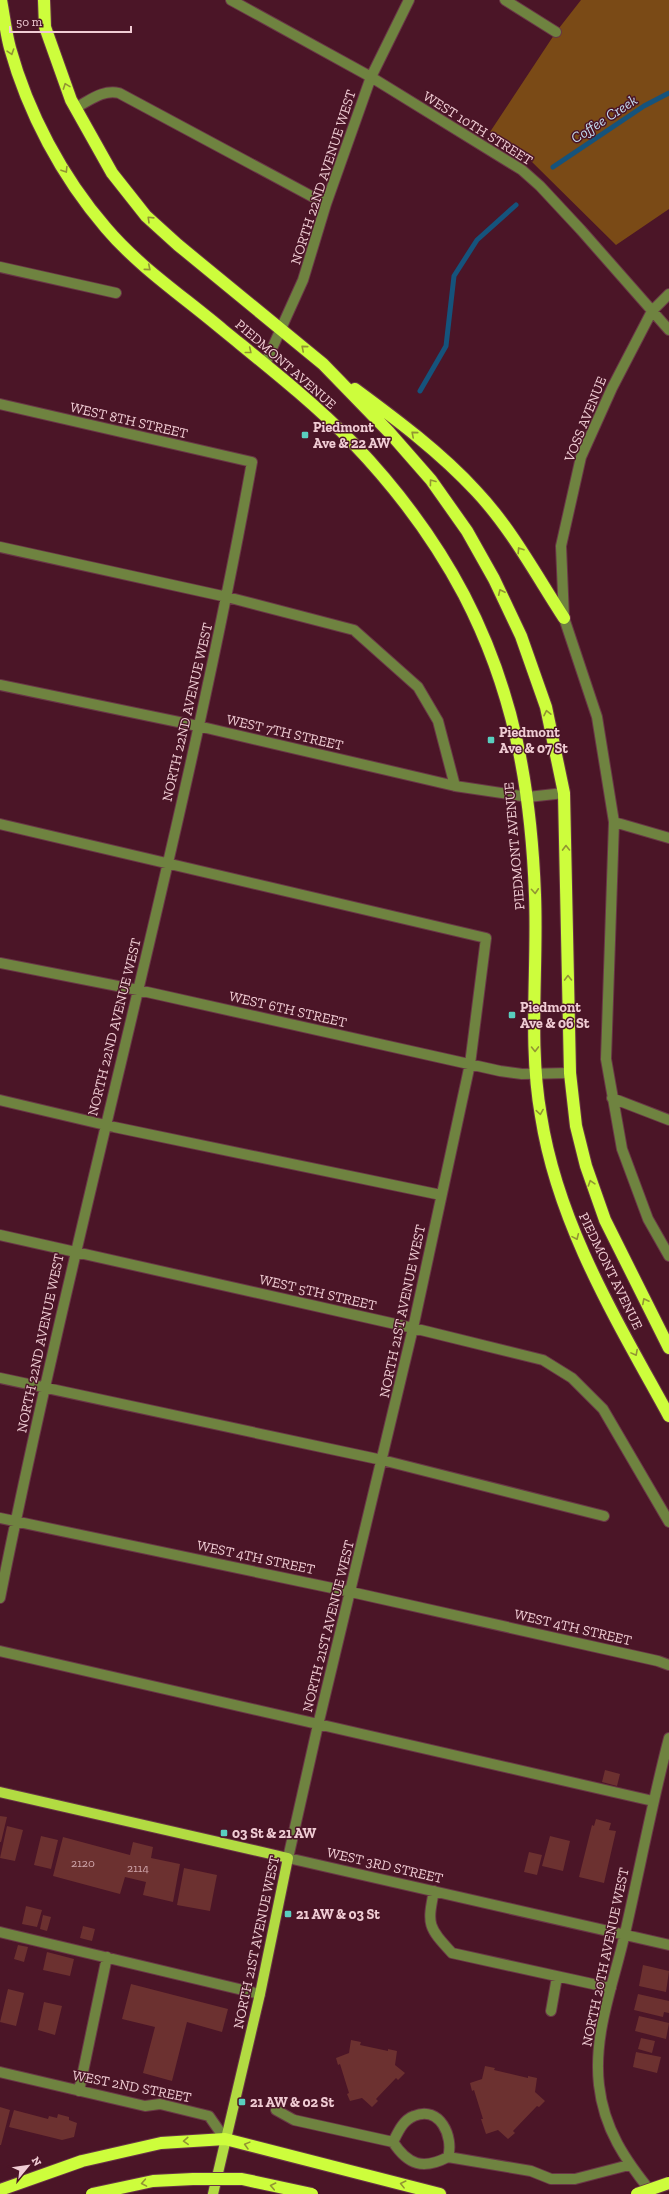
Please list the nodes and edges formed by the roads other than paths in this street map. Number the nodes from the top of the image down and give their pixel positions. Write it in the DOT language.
graph roads {
  1 [pos="1,0"];
  2 [pos="44,0"];
  3 [pos="231,0"];
  4 [pos="409,0"];
  5 [pos="505,0"];
  6 [pos="556,32"];
  7 [pos="371,77"];
  8 [pos="75,108"];
  9 [pos="326,204"];
  10 [pos="0,267"];
  11 [pos="116,293"];
  12 [pos="669,294"];
  13 [pos="652,311"];
  14 [pos="281,329"];
  15 [pos="669,330"];
  16 [pos="265,364"];
  17 [pos="323,364"];
  18 [pos="0,404"];
  19 [pos="252,462"];
  20 [pos="0,547"];
  21 [pos="227,597"];
  22 [pos="564,618"];
  23 [pos="0,685"];
  24 [pos="198,726"];
  25 [pos="455,786"];
  26 [pos="564,793"];
  27 [pos="528,796"];
  28 [pos="614,822"];
  29 [pos="0,824"];
  30 [pos="669,838"];
  31 [pos="169,862"];
  32 [pos="0,963"];
  33 [pos="138,990"];
  34 [pos="470,1064"];
  35 [pos="570,1073"];
  36 [pos="535,1074"];
  37 [pos="612,1098"];
  38 [pos="0,1100"];
  39 [pos="669,1120"];
  40 [pos="105,1125"];
  41 [pos="441,1195"];
  42 [pos="0,1235"];
  43 [pos="74,1252"];
  44 [pos="669,1256"];
  45 [pos="413,1328"];
  46 [pos="669,1348"];
  47 [pos="0,1378"];
  48 [pos="45,1388"];
  49 [pos="669,1416"];
  50 [pos="382,1460"];
  51 [pos="604,1516"];
  52 [pos="0,1518"];
  53 [pos="15,1521"];
  54 [pos="669,1522"];
  55 [pos="351,1592"];
  56 [pos="0,1598"];
  57 [pos="0,1651"];
  58 [pos="669,1665"];
  59 [pos="318,1725"];
  60 [pos="669,1738"];
  61 [pos="0,1792"];
  62 [pos="653,1801"];
  63 [pos="288,1858"];
  64 [pos="434,1890"];
  65 [pos="0,1932"];
  66 [pos="625,1933"];
  67 [pos="669,1945"];
  68 [pos="107,1957"];
  69 [pos="557,1977"];
  70 [pos="611,1988"];
  71 [pos="260,1994"];
  72 [pos="551,2011"];
  73 [pos="0,2072"];
  74 [pos="79,2090"];
  75 [pos="276,2110"];
  76 [pos="225,2139"];
  77 [pos="393,2142"];
  78 [pos="448,2157"];
  79 [pos="629,2164"];
  80 [pos="669,2183"];
  81 [pos="0,2190"];
  82 [pos="92,2194"];
  83 [pos="213,2194"];
  84 [pos="312,2194"];
  85 [pos="440,2194"];
  86 [pos="637,2194"];
  87 [pos="653,2194"];
  1 -- 16 [label="highway, PIEDMONT AVENUE, one-way"];
  8 -- 2 [label="highway, PIEDMONT AVENUE, one-way"];
  3 -- 7 [label="street, WEST 10TH STREET"];
  4 -- 7 [label="street, NORTH 22ND AVENUE WEST"];
  5 -- 6 [label="street"];
  7 -- 9 [label="street, NORTH 22ND AVENUE WEST"];
  7 -- 13 [label="street, WEST 10TH STREET"];
  8 -- 9 [label="street"];
  14 -- 8 [label="highway, PIEDMONT AVENUE, one-way"];
  9 -- 14 [label="street, NORTH 22ND AVENUE WEST"];
  10 -- 11 [label="street"];
  12 -- 13 [label="street, VOSS AVENUE"];
  13 -- 15 [label="street, WEST 10TH STREET"];
  13 -- 22 [label="street, VOSS AVENUE"];
  14 -- 16 [label="street, NORTH 22ND AVENUE WEST"];
  17 -- 14 [label="highway, PIEDMONT AVENUE, one-way"];
  16 -- 27 [label="highway, PIEDMONT AVENUE"];
  22 -- 17 [label="highway, one-way"];
  26 -- 17 [label="highway, PIEDMONT AVENUE, one-way"];
  18 -- 19 [label="street, WEST 8TH STREET"];
  19 -- 21 [label="street, NORTH 22ND AVENUE WEST"];
  20 -- 21 [label="street"];
  21 -- 24 [label="street, NORTH 22ND AVENUE WEST"];
  21 -- 25 [label="street"];
  22 -- 28 [label="street"];
  23 -- 24 [label="street, WEST 7TH STREET"];
  24 -- 25 [label="street, WEST 7TH STREET"];
  24 -- 31 [label="street, NORTH 22ND AVENUE WEST"];
  25 -- 27 [label="street, WEST 7TH STREET"];
  26 -- 27 [label="street, WEST 7TH STREET"];
  35 -- 26 [label="highway, PIEDMONT AVENUE, one-way"];
  27 -- 36 [label="highway, PIEDMONT AVENUE, one-way"];
  28 -- 30 [label="street"];
  28 -- 37 [label="street"];
  29 -- 31 [label="street"];
  31 -- 33 [label="street, NORTH 22ND AVENUE WEST"];
  31 -- 34 [label="street, NORTH 21ST AVENUE WEST"];
  32 -- 33 [label="street, WEST 6TH STREET"];
  33 -- 34 [label="street, WEST 6TH STREET"];
  33 -- 40 [label="street, NORTH 22ND AVENUE WEST"];
  34 -- 36 [label="street, WEST 6TH STREET"];
  34 -- 41 [label="street, NORTH 21ST AVENUE WEST"];
  35 -- 36 [label="street, WEST 6TH STREET"];
  46 -- 35 [label="highway, PIEDMONT AVENUE, one-way"];
  36 -- 49 [label="highway, PIEDMONT AVENUE, one-way"];
  37 -- 39 [label="street"];
  37 -- 44 [label="street"];
  38 -- 40 [label="street"];
  40 -- 41 [label="street"];
  40 -- 43 [label="street, NORTH 22ND AVENUE WEST"];
  41 -- 45 [label="street, NORTH 21ST AVENUE WEST"];
  42 -- 43 [label="street, WEST 5TH STREET"];
  43 -- 45 [label="street, WEST 5TH STREET"];
  43 -- 48 [label="street, NORTH 22ND AVENUE WEST"];
  45 -- 50 [label="street, NORTH 21ST AVENUE WEST"];
  45 -- 54 [label="street, WEST 5TH STREET"];
  47 -- 48 [label="street"];
  48 -- 50 [label="street"];
  48 -- 53 [label="street, NORTH 22ND AVENUE WEST"];
  50 -- 51 [label="street"];
  50 -- 55 [label="street, NORTH 21ST AVENUE WEST"];
  52 -- 53 [label="street, WEST 4TH STREET"];
  53 -- 55 [label="street, WEST 4TH STREET"];
  53 -- 56 [label="street, NORTH 22ND AVENUE WEST"];
  55 -- 58 [label="street, WEST 4TH STREET"];
  55 -- 59 [label="street, NORTH 21ST AVENUE WEST"];
  57 -- 59 [label="street"];
  59 -- 62 [label="street"];
  59 -- 63 [label="street, NORTH 21ST AVENUE WEST"];
  60 -- 62 [label="street, NORTH 20TH AVENUE WEST"];
  61 -- 63 [label="main road, WEST 3RD STREET"];
  62 -- 66 [label="street, NORTH 20TH AVENUE WEST"];
  63 -- 64 [label="street, WEST 3RD STREET"];
  63 -- 71 [label="main road, NORTH 21ST AVENUE WEST"];
  64 -- 66 [label="street, WEST 3RD STREET"];
  64 -- 69 [label="street"];
  65 -- 68 [label="street"];
  66 -- 67 [label="street, WEST 3RD STREET"];
  66 -- 70 [label="street, NORTH 20TH AVENUE WEST"];
  68 -- 71 [label="street"];
  68 -- 74 [label="street"];
  69 -- 70 [label="street"];
  69 -- 72 [label="street"];
  70 -- 79 [label="street, NORTH 20TH AVENUE WEST"];
  71 -- 76 [label="main road, NORTH 21ST AVENUE WEST"];
  73 -- 74 [label="street, WEST 2ND STREET"];
  74 -- 76 [label="street, WEST 2ND STREET"];
  75 -- 77 [label="street"];
  76 -- 81 [label="highway, one-way"];
  76 -- 83 [label="main road, NORTH 21ST AVENUE WEST"];
  85 -- 76 [label="highway, one-way"];
  77 -- 78 [label="street"];
  77 -- 78 [label="street"];
  78 -- 79 [label="street"];
  79 -- 87 [label="street, NORTH 20TH AVENUE WEST"];
  80 -- 86 [label="highway, bridge"];
  84 -- 82 [label="highway, one-way, bridge"];
}
